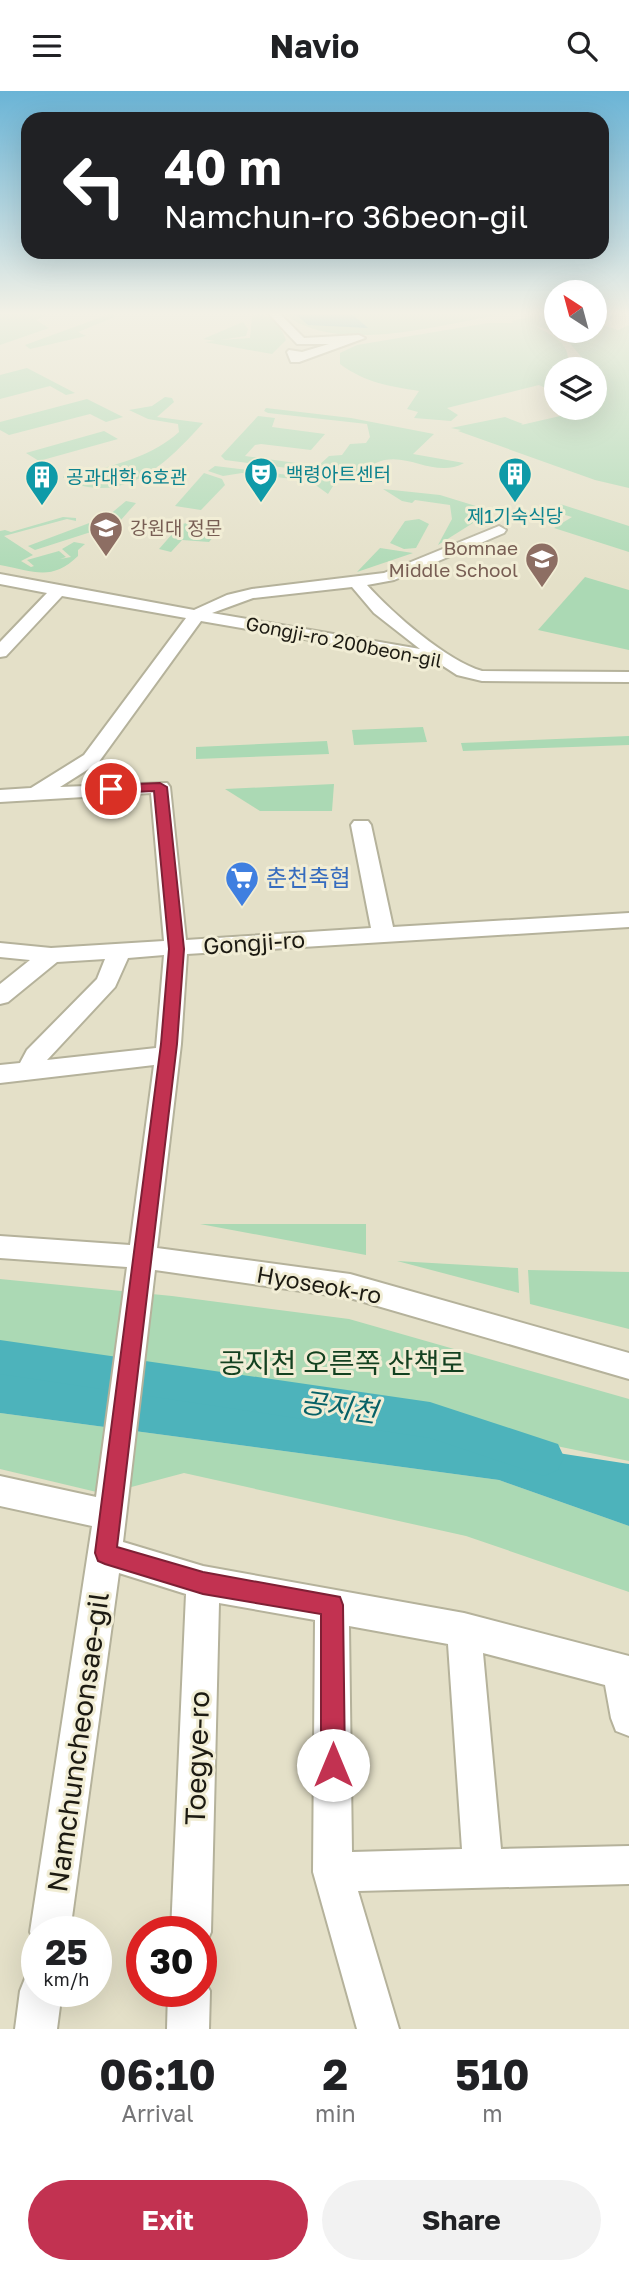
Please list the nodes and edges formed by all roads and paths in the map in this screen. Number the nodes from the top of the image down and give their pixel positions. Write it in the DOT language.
graph roads {
  1 [pos="499,530"];
  2 [pos="0,579"];
  3 [pos="356,583"];
  4 [pos="58,591"];
  5 [pos="197,615"];
  6 [pos="0,629"];
  7 [pos="18,633"];
  8 [pos="0,652"];
  9 [pos="442,658"];
  10 [pos="629,677"];
  11 [pos="37,793"];
  12 [pos="0,796"];
  13 [pos="360,825"];
  14 [pos="629,920"];
  15 [pos="383,935"];
  16 [pos="176,949"];
  17 [pos="0,950"];
  18 [pos="119,951"];
  19 [pos="51,955"];
  20 [pos="0,996"];
  21 [pos="167,1055"];
  22 [pos="29,1070"];
  23 [pos="0,1074"];
  24 [pos="0,1247"];
  25 [pos="139,1270"];
  26 [pos="629,1366"];
  27 [pos="0,1491"];
  28 [pos="110,1515"];
  29 [pos="105,1553"];
  30 [pos="203,1583"];
  31 [pos="332,1605"];
  32 [pos="464,1630"];
  33 [pos="625,1673"];
  34 [pos="629,1718"];
  35 [pos="629,1865"];
  36 [pos="483,1868"];
  37 [pos="333,1871"];
  38 [pos="52,1916"];
  39 [pos="192,1916"];
  40 [pos="39,2007"];
  41 [pos="189,2007"];
  42 [pos="36,2029"];
  43 [pos="188,2029"];
  44 [pos="378,2029"];
  1 -- 3 [label="street"];
  2 -- 4 [label="street, Gongji-ro 200beon-gil"];
  3 -- 5 [label="street"];
  3 -- 9 [label="street"];
  4 -- 5 [label="street, Gongji-ro 200beon-gil"];
  4 -- 7 [label="street"];
  5 -- 9 [label="street, Gongji-ro 200beon-gil"];
  5 -- 11 [label="street"];
  6 -- 7 [label="street"];
  7 -- 8 [label="street"];
  9 -- 10 [label="street, Gongji-ro 200beon-gil"];
  11 -- 12 [label="street"];
  11 -- 16 [label="street"];
  13 -- 15 [label="street"];
  14 -- 15 [label="street, Gongji-ro"];
  15 -- 16 [label="street, Gongji-ro"];
  16 -- 18 [label="street, Gongji-ro"];
  16 -- 21 [label="street"];
  17 -- 19 [label="street, Gongji-ro"];
  18 -- 19 [label="street, Gongji-ro"];
  18 -- 22 [label="street"];
  19 -- 20 [label="street"];
  21 -- 22 [label="street"];
  21 -- 25 [label="street"];
  22 -- 23 [label="street"];
  24 -- 25 [label="street, Hyoseok-ro"];
  25 -- 26 [label="street, Hyoseok-ro"];
  25 -- 28 [label="street, Namchuncheonsae-gil"];
  27 -- 28 [label="street"];
  28 -- 29 [label="street, Namchuncheonsae-gil"];
  29 -- 30 [label="street"];
  29 -- 38 [label="street, Namchuncheonsae-gil"];
  30 -- 31 [label="street"];
  30 -- 39 [label="street, Toegye-ro"];
  31 -- 32 [label="street"];
  31 -- 37 [label="street"];
  32 -- 33 [label="street"];
  32 -- 36 [label="street"];
  33 -- 34 [label="street"];
  35 -- 36 [label="street"];
  36 -- 37 [label="street"];
  37 -- 44 [label="street"];
  40 -- 42 [label="street"];
  41 -- 43 [label="street"];
}
